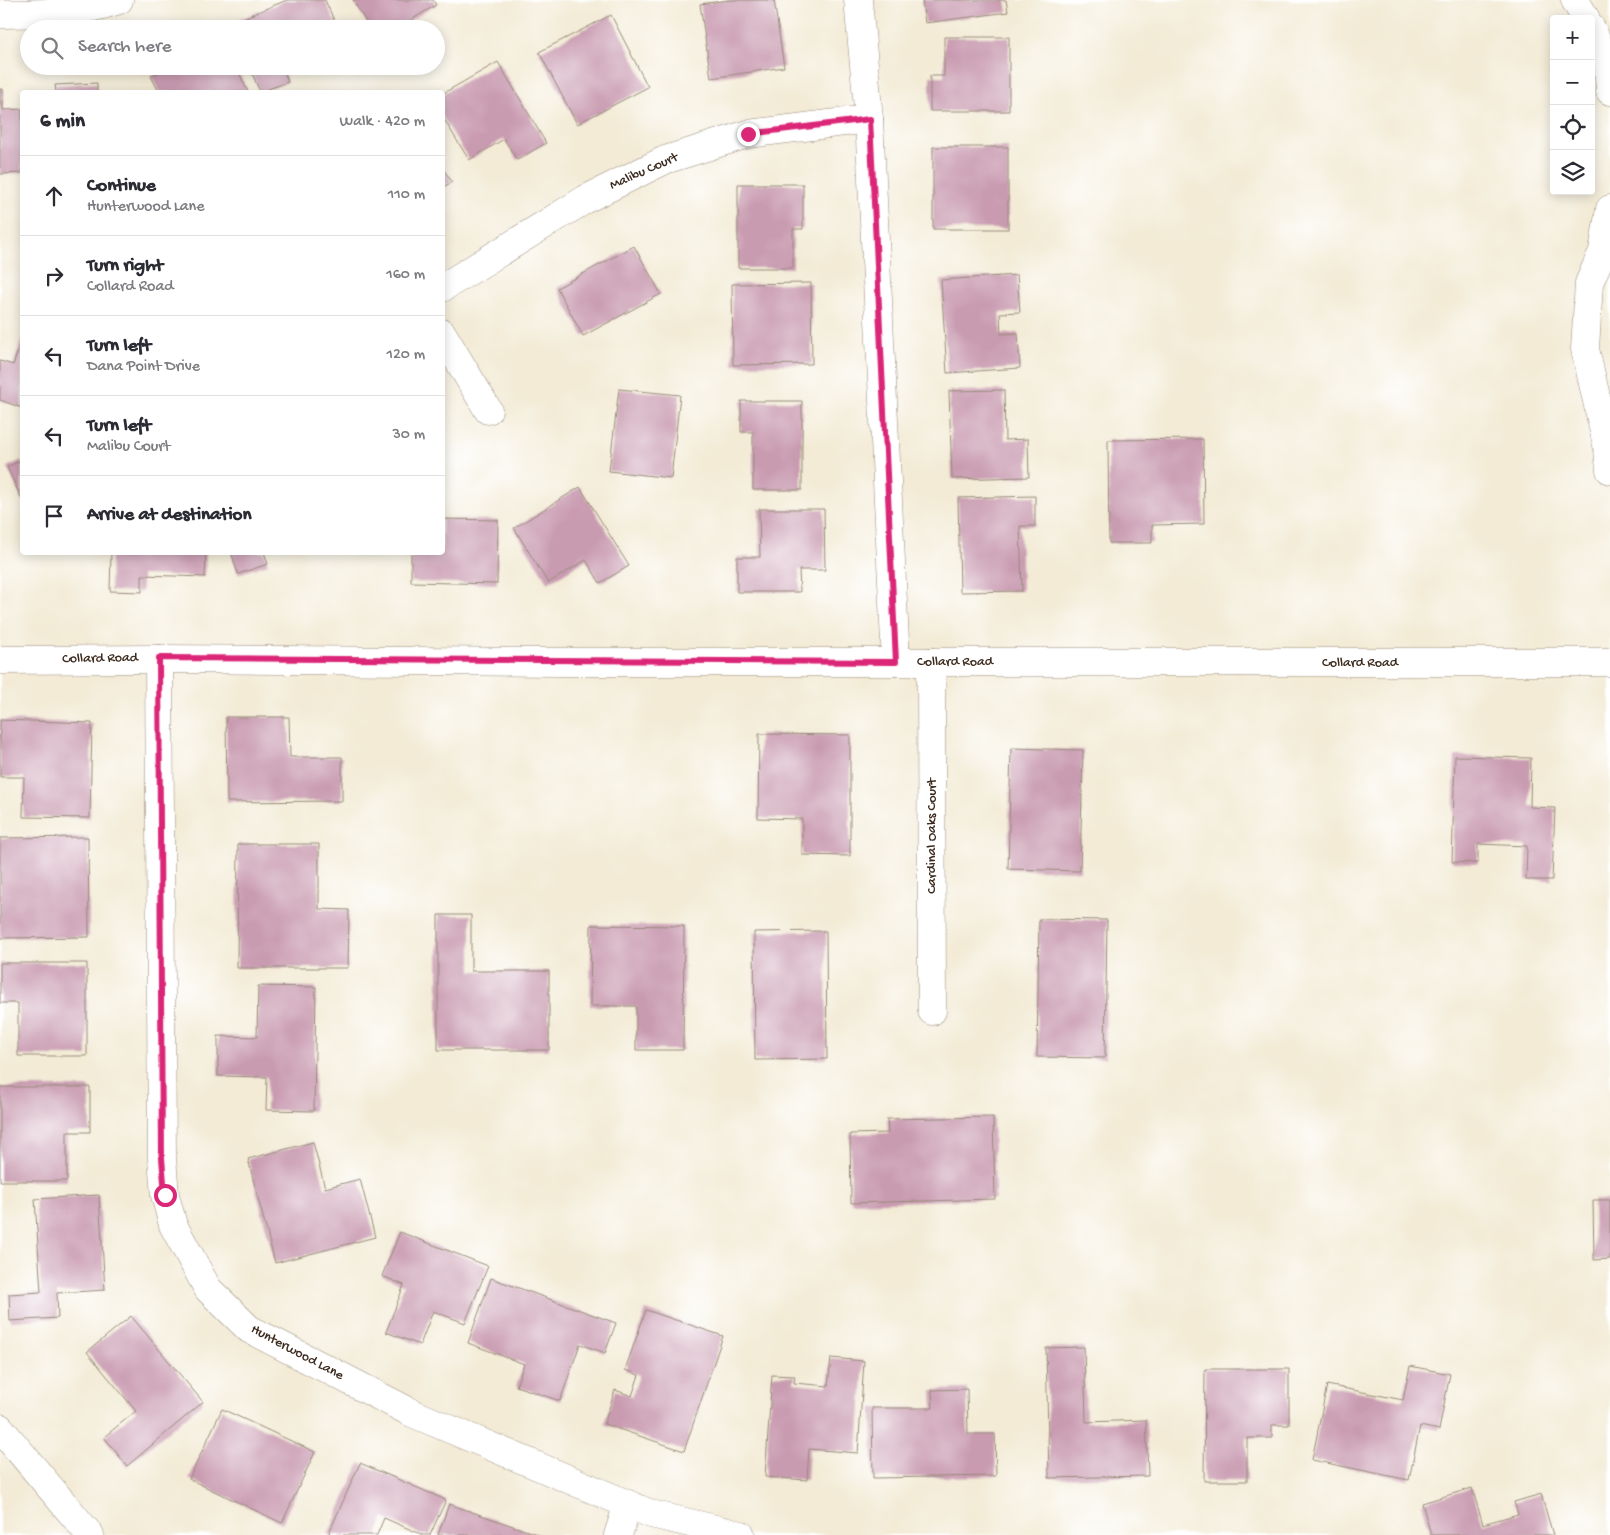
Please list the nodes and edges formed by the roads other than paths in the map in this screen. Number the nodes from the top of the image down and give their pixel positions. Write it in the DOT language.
graph roads {
  1 [pos="119,0"];
  2 [pos="858,0"];
  3 [pos="1575,0"];
  4 [pos="0,14"];
  5 [pos="1584,15"];
  6 [pos="1595,36"];
  7 [pos="1610,91"];
  8 [pos="870,119"];
  9 [pos="1610,209"];
  10 [pos="445,286"];
  11 [pos="445,338"];
  12 [pos="488,410"];
  13 [pos="1610,470"];
  14 [pos="159,658"];
  15 [pos="0,660"];
  16 [pos="896,662"];
  17 [pos="931,662"];
  18 [pos="1610,662"];
  19 [pos="932,1011"];
  20 [pos="0,1428"];
  21 [pos="628,1504"];
  22 [pos="90,1535"];
  23 [pos="618,1535"];
  24 [pos="741,1535"];
  1 -- 4 [label="street"];
  2 -- 8 [label="street"];
  3 -- 5 [label="street"];
  6 -- 7 [label="street"];
  8 -- 10 [label="street, Malibu Court"];
  8 -- 16 [label="street"];
  9 -- 13 [label="street"];
  11 -- 12 [label="street"];
  14 -- 15 [label="street, Collard Road"];
  14 -- 16 [label="street, Collard Road"];
  14 -- 21 [label="street, Hunterwood Lane"];
  16 -- 17 [label="street, Collard Road"];
  17 -- 18 [label="street, Collard Road"];
  17 -- 19 [label="street, Cardinal Oaks Court"];
  20 -- 22 [label="street"];
  21 -- 23 [label="street"];
  21 -- 24 [label="street, Hunterwood Lane"];
}
